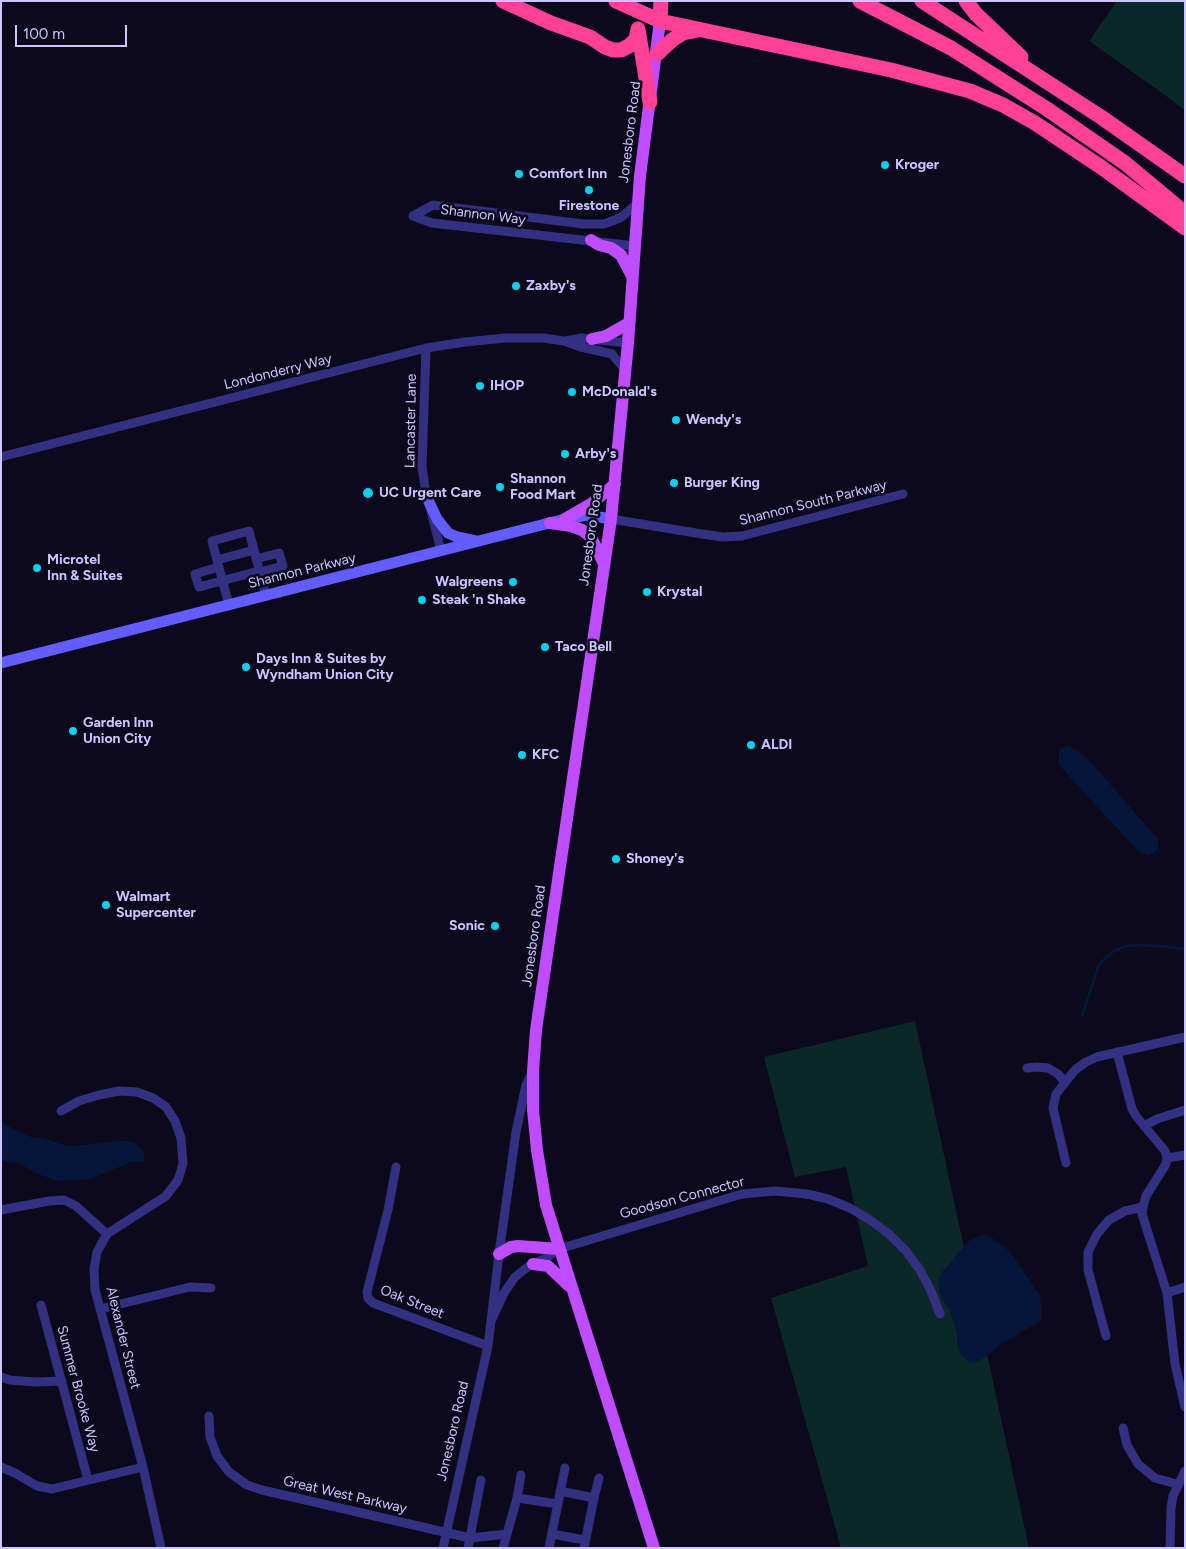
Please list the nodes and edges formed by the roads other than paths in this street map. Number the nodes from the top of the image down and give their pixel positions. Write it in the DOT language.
graph roads {
  1 [pos="503,1"];
  2 [pos="661,1"];
  3 [pos="860,1"];
  4 [pos="922,1"];
  5 [pos="966,1"];
  6 [pos="621,4"];
  7 [pos="660,21"];
  8 [pos="638,30"];
  9 [pos="700,30"];
  10 [pos="657,54"];
  11 [pos="1045,80"];
  12 [pos="650,102"];
  13 [pos="1185,176"];
  14 [pos="638,203"];
  15 [pos="1185,213"];
  16 [pos="1185,228"];
  17 [pos="590,240"];
  18 [pos="635,246"];
  19 [pos="632,277"];
  20 [pos="629,323"];
  21 [pos="592,339"];
  22 [pos="564,341"];
  23 [pos="628,343"];
  24 [pos="426,348"];
  25 [pos="625,370"];
  26 [pos="1,457"];
  27 [pos="614,484"];
  28 [pos="903,494"];
  29 [pos="429,502"];
  30 [pos="565,519"];
  31 [pos="611,519"];
  32 [pos="550,523"];
  33 [pos="478,542"];
  34 [pos="442,551"];
  35 [pos="255,554"];
  36 [pos="218,564"];
  37 [pos="604,564"];
  38 [pos="260,571"];
  39 [pos="222,580"];
  40 [pos="266,596"];
  41 [pos="228,605"];
  42 [pos="1,663"];
  43 [pos="1185,1037"];
  44 [pos="1117,1052"];
  45 [pos="1027,1068"];
  46 [pos="533,1070"];
  47 [pos="1065,1082"];
  48 [pos="1185,1110"];
  49 [pos="61,1111"];
  50 [pos="1144,1126"];
  51 [pos="1185,1155"];
  52 [pos="1167,1158"];
  53 [pos="1066,1163"];
  54 [pos="396,1167"];
  55 [pos="1143,1206"];
  56 [pos="1,1210"];
  57 [pos="108,1234"];
  58 [pos="559,1249"];
  59 [pos="499,1254"];
  60 [pos="533,1264"];
  61 [pos="1185,1287"];
  62 [pos="211,1288"];
  63 [pos="571,1288"];
  64 [pos="1167,1293"];
  65 [pos="42,1305"];
  66 [pos="100,1309"];
  67 [pos="940,1314"];
  68 [pos="491,1321"];
  69 [pos="1106,1336"];
  70 [pos="488,1346"];
  71 [pos="1,1377"];
  72 [pos="62,1381"];
  73 [pos="1185,1407"];
  74 [pos="209,1416"];
  75 [pos="1123,1428"];
  76 [pos="1,1467"];
  77 [pos="142,1467"];
  78 [pos="565,1468"];
  79 [pos="1185,1471"];
  80 [pos="521,1475"];
  81 [pos="599,1478"];
  82 [pos="88,1480"];
  83 [pos="482,1480"];
  84 [pos="1177,1484"];
  85 [pos="560,1491"];
  86 [pos="517,1498"];
  87 [pos="594,1498"];
  88 [pos="558,1504"];
  89 [pos="447,1532"];
  90 [pos="507,1534"];
  91 [pos="552,1534"];
  92 [pos="470,1538"];
  93 [pos="585,1544"];
  94 [pos="161,1548"];
  95 [pos="443,1548"];
  96 [pos="468,1548"];
  97 [pos="503,1548"];
  98 [pos="549,1548"];
  99 [pos="654,1548"];
  100 [pos="1170,1548"];
  1 -- 8 [label="highway"];
  2 -- 7 [label="highway, Jonesboro Road"];
  3 -- 15 [label="highway"];
  4 -- 11 [label="highway"];
  5 -- 11 [label="highway"];
  6 -- 7 [label="highway"];
  6 -- 8 [label="highway"];
  7 -- 9 [label="highway"];
  7 -- 10 [label="main road, Jonesboro Road"];
  8 -- 12 [label="highway"];
  9 -- 10 [label="highway"];
  9 -- 16 [label="highway"];
  10 -- 12 [label="main road, Jonesboro Road"];
  11 -- 13 [label="highway"];
  12 -- 14 [label="main road, Jonesboro Road"];
  14 -- 17 [label="street, Shannon Way"];
  14 -- 18 [label="main road, Jonesboro Road"];
  17 -- 18 [label="street, Shannon Way"];
  17 -- 19 [label="main road"];
  18 -- 19 [label="main road, Jonesboro Road"];
  19 -- 20 [label="main road, Jonesboro Road"];
  20 -- 21 [label="main road"];
  20 -- 23 [label="main road, Jonesboro Road"];
  21 -- 22 [label="street, Londonderry Way"];
  21 -- 23 [label="street, Londonderry Way"];
  22 -- 24 [label="street, Londonderry Way"];
  22 -- 25 [label="street, Londonderry Way"];
  23 -- 25 [label="main road, Jonesboro Road"];
  24 -- 26 [label="street, Londonderry Way"];
  24 -- 29 [label="street, Lancaster Lane"];
  25 -- 27 [label="main road, Jonesboro Road"];
  27 -- 30 [label="main road"];
  27 -- 31 [label="main road, Jonesboro Road"];
  28 -- 31 [label="street, Shannon South Parkway"];
  29 -- 33 [label="street"];
  29 -- 34 [label="street, Lancaster Lane"];
  30 -- 31 [label="street, Shannon Parkway"];
  30 -- 32 [label="street, Shannon Parkway"];
  31 -- 37 [label="main road, Jonesboro Road"];
  32 -- 33 [label="street, Shannon Parkway"];
  32 -- 37 [label="main road"];
  33 -- 34 [label="street, Shannon Parkway"];
  34 -- 40 [label="street, Shannon Parkway"];
  35 -- 36 [label="street"];
  35 -- 36 [label="street"];
  35 -- 38 [label="street"];
  35 -- 38 [label="street"];
  36 -- 39 [label="street"];
  36 -- 39 [label="street"];
  37 -- 46 [label="main road, Jonesboro Road"];
  38 -- 39 [label="street"];
  38 -- 40 [label="street"];
  39 -- 41 [label="street"];
  40 -- 41 [label="street, Shannon Parkway"];
  41 -- 42 [label="street, Shannon Parkway"];
  43 -- 44 [label="street"];
  44 -- 47 [label="street"];
  44 -- 50 [label="street"];
  45 -- 47 [label="street"];
  46 -- 58 [label="main road, Jonesboro Road"];
  46 -- 59 [label="street, Jonesboro Road"];
  47 -- 53 [label="street"];
  48 -- 50 [label="street"];
  49 -- 57 [label="street, Alexander Street"];
  50 -- 52 [label="street"];
  51 -- 52 [label="street"];
  52 -- 55 [label="street"];
  54 -- 70 [label="street, Oak Street"];
  55 -- 64 [label="street"];
  55 -- 69 [label="street"];
  56 -- 57 [label="street"];
  57 -- 66 [label="street, Alexander Street"];
  58 -- 59 [label="main road"];
  58 -- 60 [label="street, Jonesboro Road"];
  58 -- 63 [label="main road"];
  58 -- 67 [label="street, Goodson Connector"];
  59 -- 68 [label="street, Jonesboro Road"];
  60 -- 63 [label="main road"];
  60 -- 68 [label="street, Jonesboro Road"];
  61 -- 64 [label="street"];
  62 -- 66 [label="street"];
  63 -- 99 [label="main road"];
  64 -- 73 [label="street"];
  65 -- 72 [label="street, Summer Brooke Way"];
  66 -- 77 [label="street, Alexander Street"];
  68 -- 70 [label="street, Jonesboro Road"];
  70 -- 89 [label="street, Jonesboro Road"];
  71 -- 72 [label="street"];
  72 -- 82 [label="street, Summer Brooke Way"];
  74 -- 89 [label="street, Great West Parkway"];
  75 -- 84 [label="street"];
  76 -- 82 [label="street"];
  77 -- 82 [label="street"];
  77 -- 94 [label="street, Alexander Street"];
  78 -- 85 [label="street"];
  79 -- 84 [label="street"];
  80 -- 86 [label="street"];
  81 -- 87 [label="street"];
  83 -- 92 [label="street"];
  84 -- 100 [label="street"];
  85 -- 87 [label="street"];
  85 -- 88 [label="street"];
  86 -- 88 [label="street"];
  86 -- 90 [label="street"];
  87 -- 93 [label="street"];
  88 -- 91 [label="street"];
  89 -- 92 [label="street, Great West Parkway"];
  89 -- 95 [label="street, Jonesboro Road"];
  90 -- 92 [label="street, Great West Parkway"];
  90 -- 97 [label="street"];
  91 -- 93 [label="street"];
  91 -- 98 [label="street"];
  92 -- 96 [label="street"];
}
